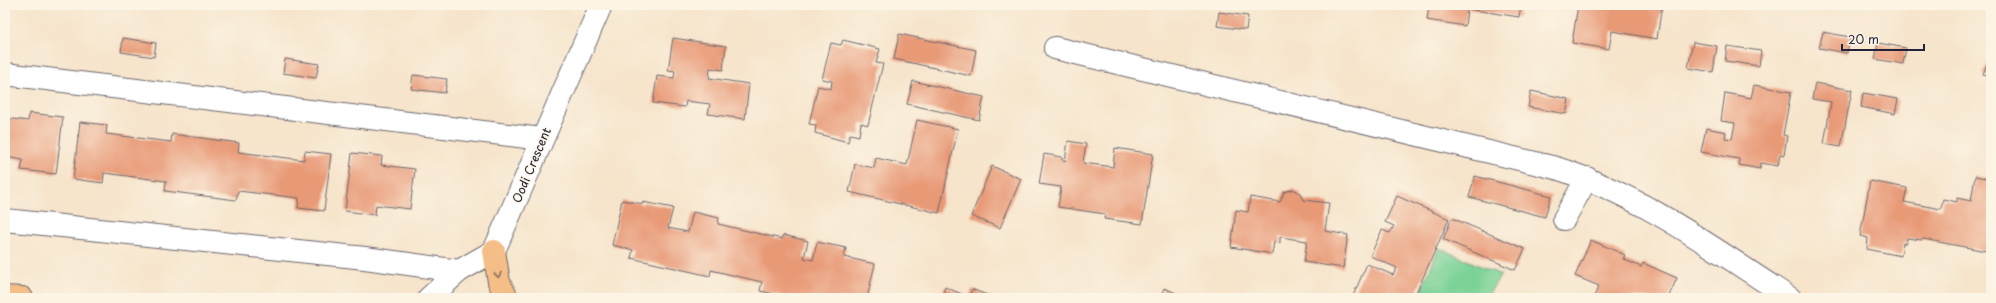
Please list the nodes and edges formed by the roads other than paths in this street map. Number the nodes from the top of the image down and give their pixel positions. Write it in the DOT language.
graph roads {
  1 [pos="601,5"];
  2 [pos="1055,48"];
  3 [pos="5,74"];
  4 [pos="542,139"];
  5 [pos="1587,178"];
  6 [pos="1564,219"];
  7 [pos="5,220"];
  8 [pos="494,251"];
  9 [pos="459,271"];
  10 [pos="5,297"];
  11 [pos="22,298"];
  12 [pos="429,298"];
  13 [pos="507,298"];
  14 [pos="1790,298"];
  1 -- 4 [label="street, Oodi Crescent"];
  2 -- 5 [label="street"];
  3 -- 4 [label="street"];
  4 -- 8 [label="street, Oodi Crescent"];
  5 -- 6 [label="street"];
  5 -- 14 [label="street"];
  7 -- 9 [label="street"];
  8 -- 9 [label="street"];
  8 -- 13 [label="main road, one-way"];
  9 -- 12 [label="street"];
  10 -- 11 [label="main road"];
}
